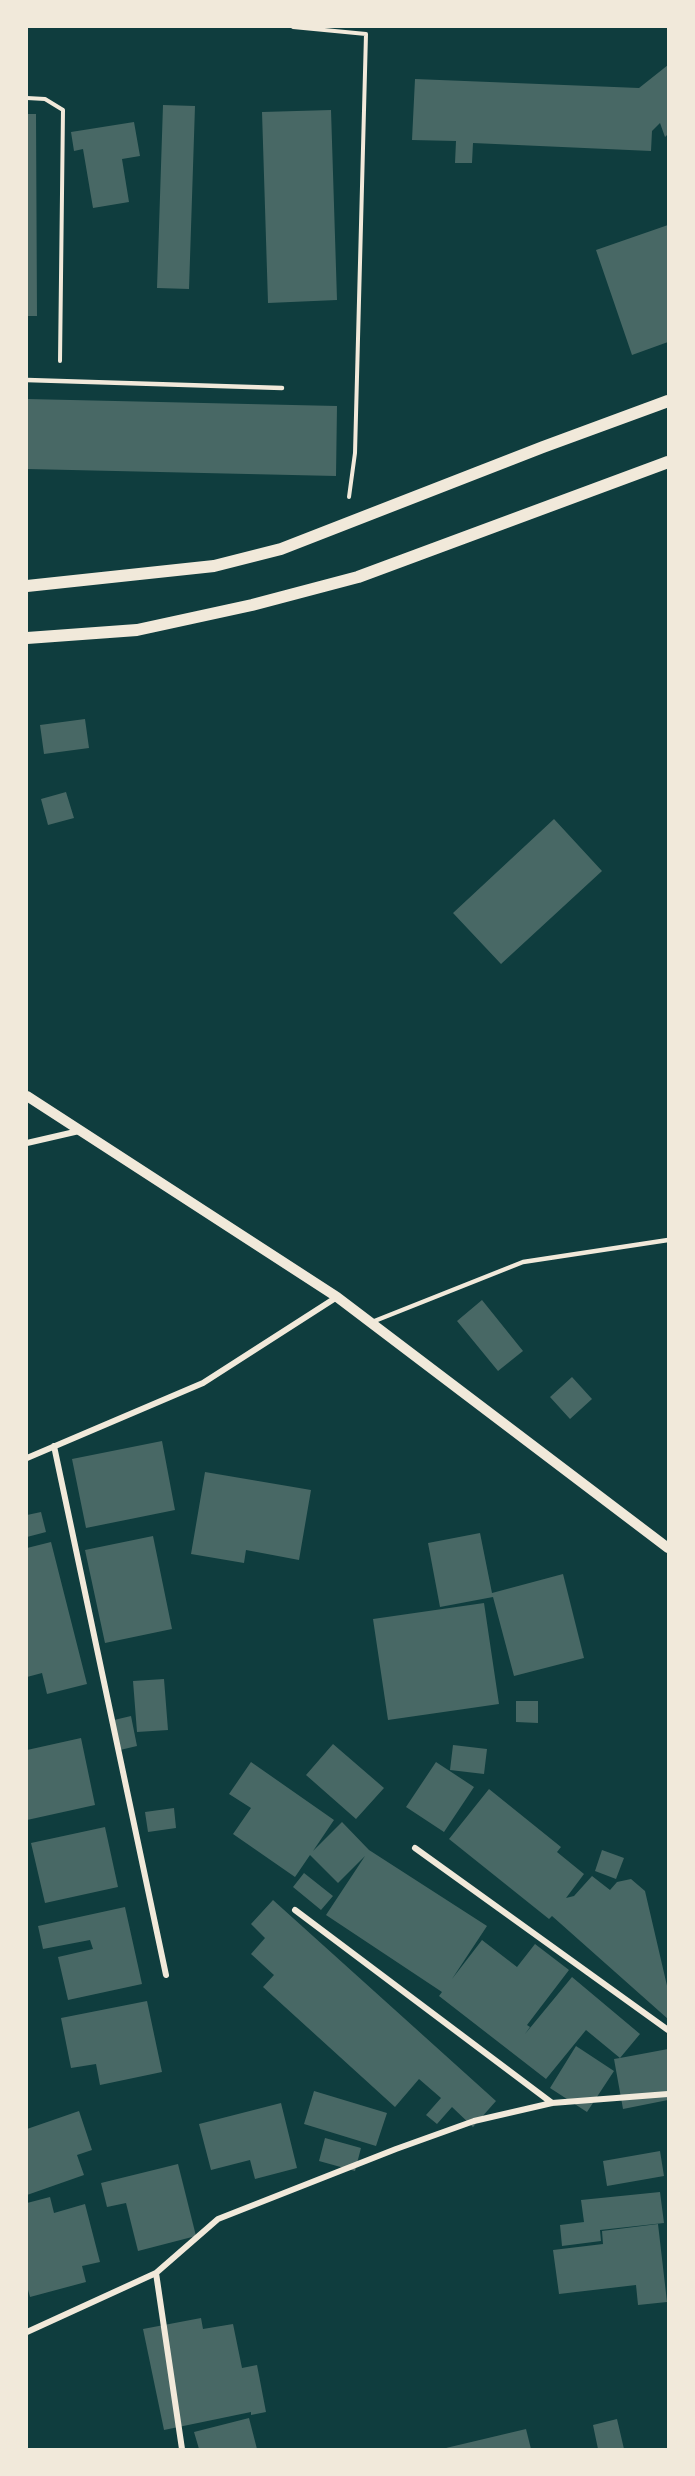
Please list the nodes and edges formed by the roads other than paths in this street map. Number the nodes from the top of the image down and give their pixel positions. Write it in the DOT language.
graph roads {
  1 [pos="27,380"];
  2 [pos="282,388"];
  3 [pos="668,401"];
  4 [pos="668,462"];
  5 [pos="27,586"];
  6 [pos="27,638"];
  7 [pos="27,1096"];
  8 [pos="81,1130"];
  9 [pos="27,1143"];
  10 [pos="668,1240"];
  11 [pos="337,1297"];
  12 [pos="372,1322"];
  13 [pos="54,1446"];
  14 [pos="27,1458"];
  15 [pos="668,1548"];
  16 [pos="415,1848"];
  17 [pos="295,1910"];
  18 [pos="166,1975"];
  19 [pos="668,2030"];
  20 [pos="668,2094"];
  21 [pos="552,2103"];
  22 [pos="156,2273"];
  23 [pos="27,2332"];
  24 [pos="182,2449"];
  1 -- 2 [label="lane"];
  3 -- 5 [label="main road"];
  4 -- 6 [label="main road"];
  7 -- 8 [label="street"];
  8 -- 9 [label="street"];
  8 -- 11 [label="street"];
  10 -- 12 [label="lane"];
  11 -- 12 [label="street"];
  11 -- 13 [label="street"];
  12 -- 15 [label="street"];
  13 -- 14 [label="street"];
  13 -- 18 [label="street"];
  16 -- 19 [label="street"];
  17 -- 21 [label="street"];
  20 -- 21 [label="street"];
  21 -- 22 [label="street"];
  22 -- 23 [label="street"];
  22 -- 24 [label="street"];
}
